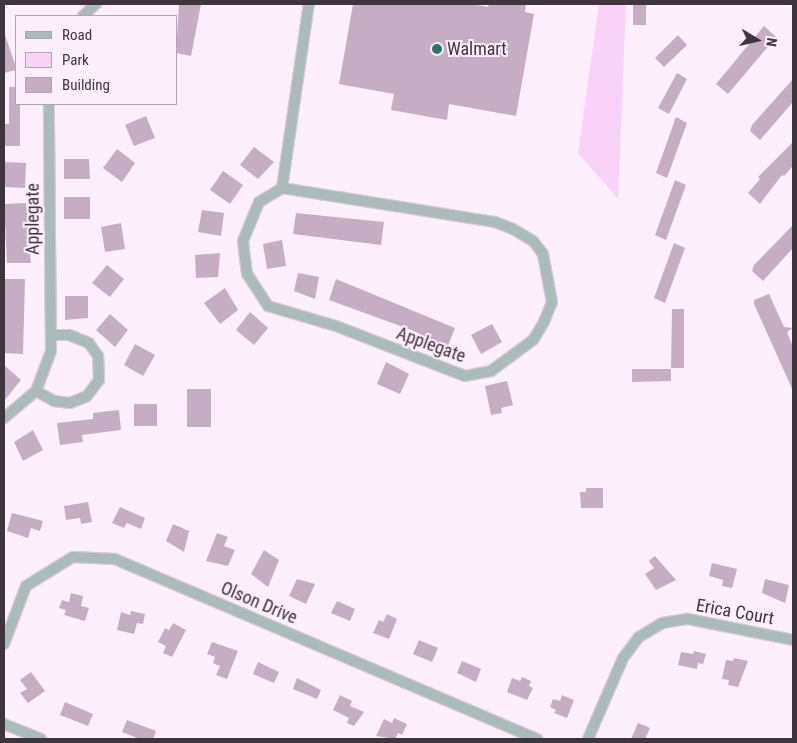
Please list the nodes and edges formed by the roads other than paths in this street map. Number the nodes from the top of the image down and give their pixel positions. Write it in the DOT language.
graph roads {
  1 [pos="96,4"];
  2 [pos="309,4"];
  3 [pos="84,15"];
  4 [pos="48,105"];
  5 [pos="282,188"];
  6 [pos="51,335"];
  7 [pos="36,391"];
  8 [pos="4,418"];
  9 [pos="793,640"];
  10 [pos="4,644"];
  11 [pos="4,724"];
  12 [pos="41,739"];
  13 [pos="537,739"];
  14 [pos="588,739"];
  1 -- 3 [label="street"];
  2 -- 5 [label="street"];
  4 -- 6 [label="street, Applegate"];
  5 -- 5 [label="street, Applegate"];
  6 -- 7 [label="street, Applegate"];
  6 -- 7 [label="street"];
  7 -- 8 [label="street, Applegate"];
  9 -- 14 [label="street, Erica Court"];
  10 -- 13 [label="street, Olson Drive"];
  11 -- 12 [label="street"];
}
